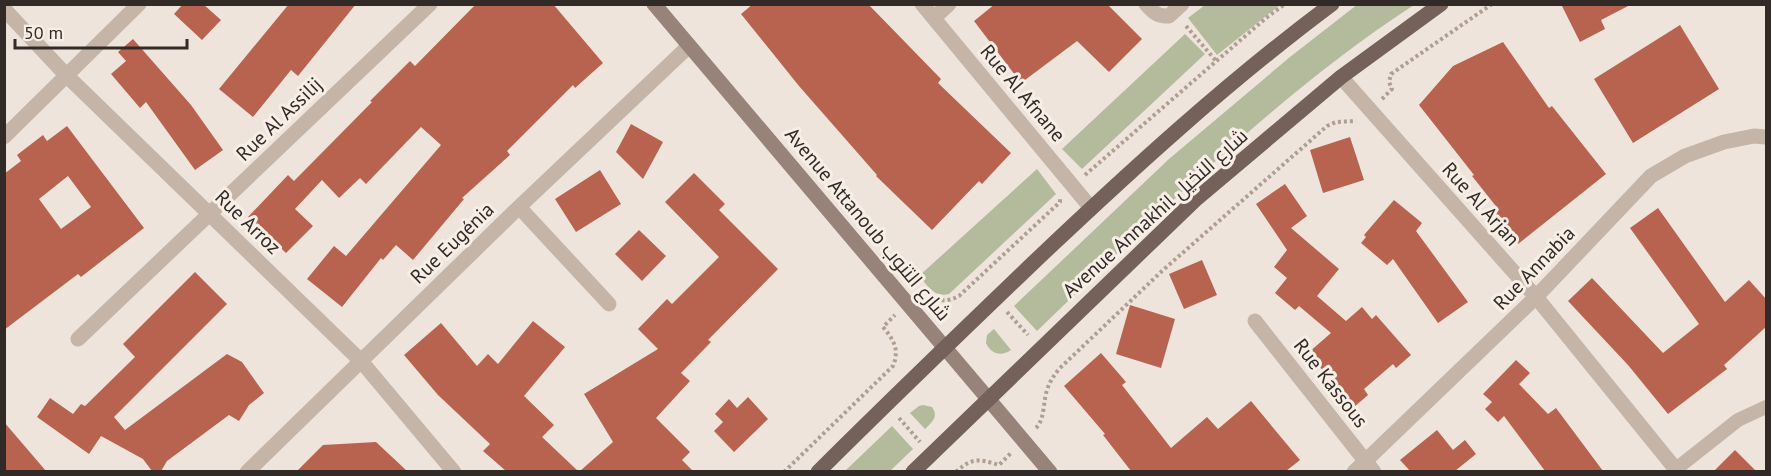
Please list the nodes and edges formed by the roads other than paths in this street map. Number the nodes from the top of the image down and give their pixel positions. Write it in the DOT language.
graph roads {
  1 [pos="139,4"];
  2 [pos="430,4"];
  3 [pos="654,4"];
  4 [pos="922,4"];
  5 [pos="949,4"];
  6 [pos="1146,4"];
  7 [pos="1332,4"];
  8 [pos="1441,4"];
  9 [pos="4,9"];
  10 [pos="1175,11"];
  11 [pos="934,18"];
  12 [pos="689,46"];
  13 [pos="67,76"];
  14 [pos="1341,77"];
  15 [pos="4,137"];
  16 [pos="1767,137"];
  17 [pos="519,207"];
  18 [pos="1091,208"];
  19 [pos="209,214"];
  20 [pos="1536,297"];
  21 [pos="609,304"];
  22 [pos="1255,321"];
  23 [pos="78,339"];
  24 [pos="945,347"];
  25 [pos="361,361"];
  26 [pos="988,399"];
  27 [pos="1767,407"];
  28 [pos="1364,468"];
  29 [pos="1677,470"];
  30 [pos="247,471"];
  31 [pos="454,471"];
  32 [pos="818,471"];
  33 [pos="913,471"];
  34 [pos="1050,471"];
  1 -- 13 [label="street"];
  2 -- 19 [label="street, Rue Al Assilij"];
  3 -- 12 [label="street, Avenue Attanoub شارع التنوب"];
  4 -- 11 [label="street, Rue Al Afnane"];
  5 -- 11 [label="street"];
  6 -- 10 [label="street"];
  7 -- 18 [label="main road"];
  8 -- 14 [label="main road, Avenue Annakhil شارع النخيل"];
  9 -- 13 [label="street, Rue Arroz"];
  11 -- 18 [label="street, Rue Al Afnane"];
  12 -- 17 [label="street, Rue Eugénia"];
  12 -- 24 [label="street, Avenue Attanoub شارع التنوب"];
  13 -- 15 [label="street"];
  13 -- 19 [label="street, Rue Arroz"];
  14 -- 20 [label="street, Rue Al Arjan"];
  14 -- 26 [label="main road, Avenue Annakhil شارع النخيل"];
  16 -- 20 [label="street, Rue Annabia"];
  17 -- 21 [label="street"];
  17 -- 25 [label="street, Rue Eugénia"];
  18 -- 24 [label="main road"];
  19 -- 23 [label="street, Rue Al Assilij"];
  19 -- 25 [label="street, Rue Arroz"];
  20 -- 28 [label="street, Rue Annabia"];
  20 -- 29 [label="street, Rue Al Arjan"];
  22 -- 28 [label="street, Rue Kassous"];
  24 -- 26 [label="street, Avenue Attanoub شارع التنوب"];
  24 -- 32 [label="main road"];
  25 -- 30 [label="street, Rue Eugénia"];
  25 -- 31 [label="street, Rue Arroz"];
  26 -- 33 [label="main road, Avenue Annakhil شارع النخيل"];
  26 -- 34 [label="street, Avenue Attanoub شارع التنوب"];
  27 -- 29 [label="lane"];
}
